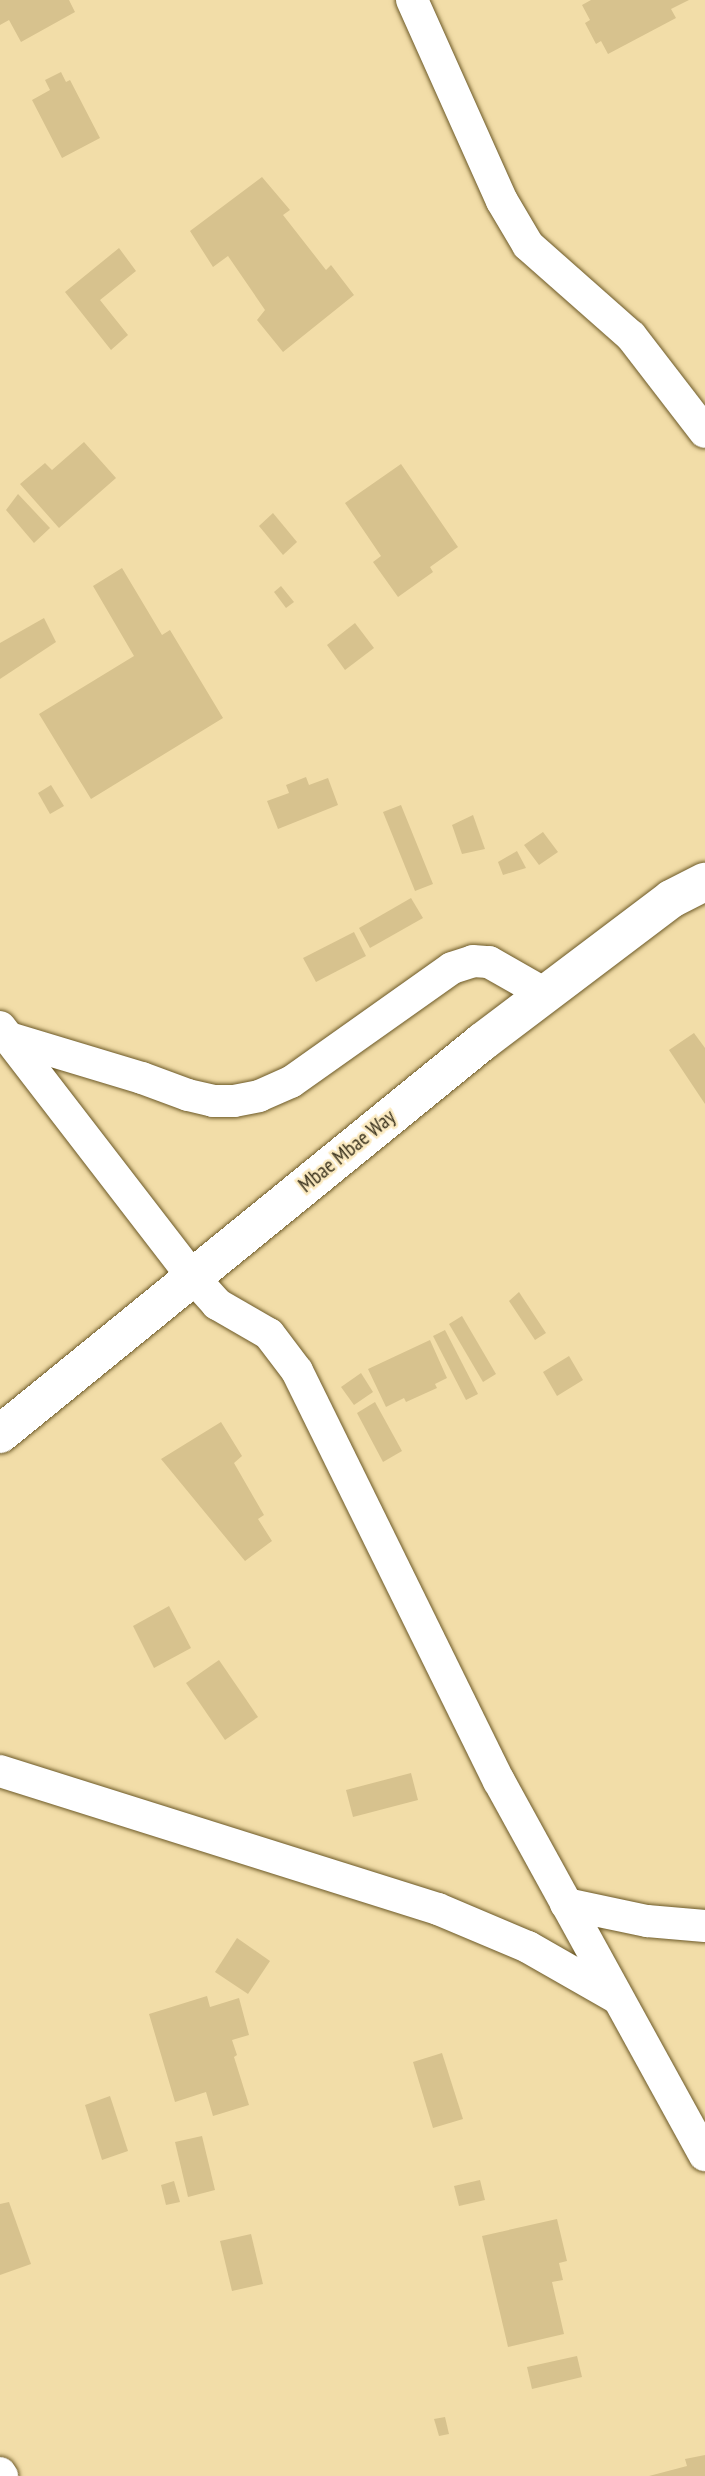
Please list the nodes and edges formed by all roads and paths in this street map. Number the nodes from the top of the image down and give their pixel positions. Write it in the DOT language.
graph roads {
  1 [pos="412,0"];
  2 [pos="705,432"];
  3 [pos="705,882"];
  4 [pos="545,994"];
  5 [pos="3,1032"];
  6 [pos="192,1276"];
  7 [pos="0,1434"];
  8 [pos="0,1771"];
  9 [pos="566,1904"];
  10 [pos="705,1926"];
  11 [pos="619,1999"];
  12 [pos="705,2155"];
  1 -- 2 [label="street"];
  3 -- 4 [label="street, Mbae Mbae Way"];
  4 -- 5 [label="street"];
  4 -- 6 [label="street, Mbae Mbae Way"];
  5 -- 6 [label="street"];
  6 -- 7 [label="street, Mbae Mbae Way"];
  6 -- 9 [label="street"];
  8 -- 11 [label="street"];
  9 -- 10 [label="street"];
  9 -- 11 [label="street"];
  11 -- 12 [label="street"];
}
